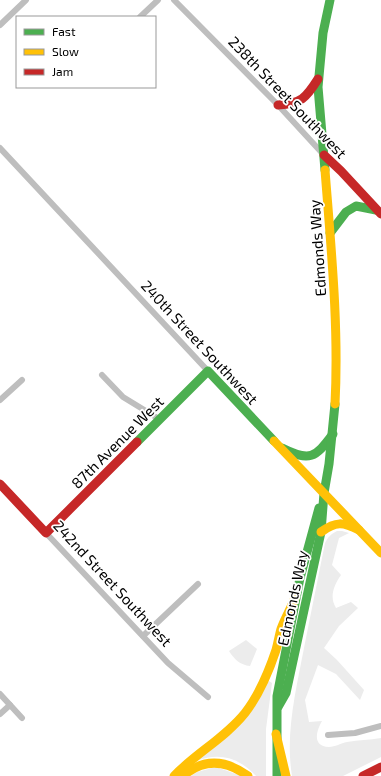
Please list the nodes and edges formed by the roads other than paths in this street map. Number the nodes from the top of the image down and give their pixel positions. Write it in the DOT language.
graph roads {
  1 [pos="26,0"];
  2 [pos="158,0"];
  3 [pos="174,0"];
  4 [pos="330,0"];
  5 [pos="141,16"];
  6 [pos="0,25"];
  7 [pos="318,79"];
  8 [pos="278,105"];
  9 [pos="0,148"];
  10 [pos="324,155"];
  11 [pos="379,212"];
  12 [pos="330,233"];
  13 [pos="208,371"];
  14 [pos="102,375"];
  15 [pos="22,380"];
  16 [pos="0,400"];
  17 [pos="159,419"];
  18 [pos="334,433"];
  19 [pos="282,448"];
  20 [pos="0,484"];
  21 [pos="324,493"];
  22 [pos="359,530"];
  23 [pos="321,532"];
  24 [pos="46,533"];
  25 [pos="381,553"];
  26 [pos="198,584"];
  27 [pos="295,598"];
  28 [pos="143,636"];
  29 [pos="0,694"];
  30 [pos="208,697"];
  31 [pos="10,704"];
  32 [pos="278,707"];
  33 [pos="0,714"];
  34 [pos="22,718"];
  35 [pos="381,726"];
  36 [pos="276,734"];
  37 [pos="328,735"];
  38 [pos="381,767"];
  39 [pos="174,776"];
  40 [pos="183,776"];
  41 [pos="248,776"];
  42 [pos="277,776"];
  43 [pos="286,776"];
  44 [pos="363,776"];
  1 -- 6 [label="street"];
  2 -- 5 [label="street"];
  3 -- 8 [label="street, 238th Street Southwest"];
  4 -- 7 [label="main road, Edmonds Way"];
  7 -- 8 [label="main road"];
  7 -- 10 [label="main road, Edmonds Way"];
  8 -- 10 [label="street, 238th Street Southwest"];
  9 -- 13 [label="street, 240th Street Southwest"];
  10 -- 11 [label="main road, 238th Street Southwest"];
  10 -- 12 [label="main road, Edmonds Way"];
  11 -- 12 [label="main road"];
  12 -- 18 [label="main road, Edmonds Way"];
  13 -- 17 [label="main road, 87th Avenue West"];
  13 -- 19 [label="main road, 240th Street Southwest"];
  14 -- 17 [label="street"];
  15 -- 16 [label="street"];
  17 -- 24 [label="main road, 87th Avenue West"];
  18 -- 19 [label="main road"];
  18 -- 21 [label="main road, Edmonds Way"];
  19 -- 21 [label="main road, 240th Street Southwest"];
  20 -- 24 [label="main road, 242nd Street Southwest"];
  21 -- 22 [label="main road, 240th Street Southwest"];
  21 -- 23 [label="main road, Edmonds Way"];
  21 -- 27 [label="main road, Edmonds Way"];
  22 -- 23 [label="main road"];
  22 -- 25 [label="main road, 240th Street Southwest"];
  23 -- 32 [label="main road, Edmonds Way"];
  24 -- 28 [label="street, 242nd Street Southwest"];
  26 -- 28 [label="street"];
  27 -- 32 [label="main road, Edmonds Way"];
  27 -- 39 [label="main road"];
  28 -- 30 [label="street, 242nd Street Southwest"];
  29 -- 31 [label="street"];
  31 -- 33 [label="street"];
  31 -- 34 [label="street"];
  32 -- 36 [label="main road, Edmonds Way"];
  35 -- 37 [label="street"];
  36 -- 42 [label="main road, Edmonds Way"];
  36 -- 43 [label="main road"];
  38 -- 44 [label="main road"];
  40 -- 41 [label="main road"];
}
